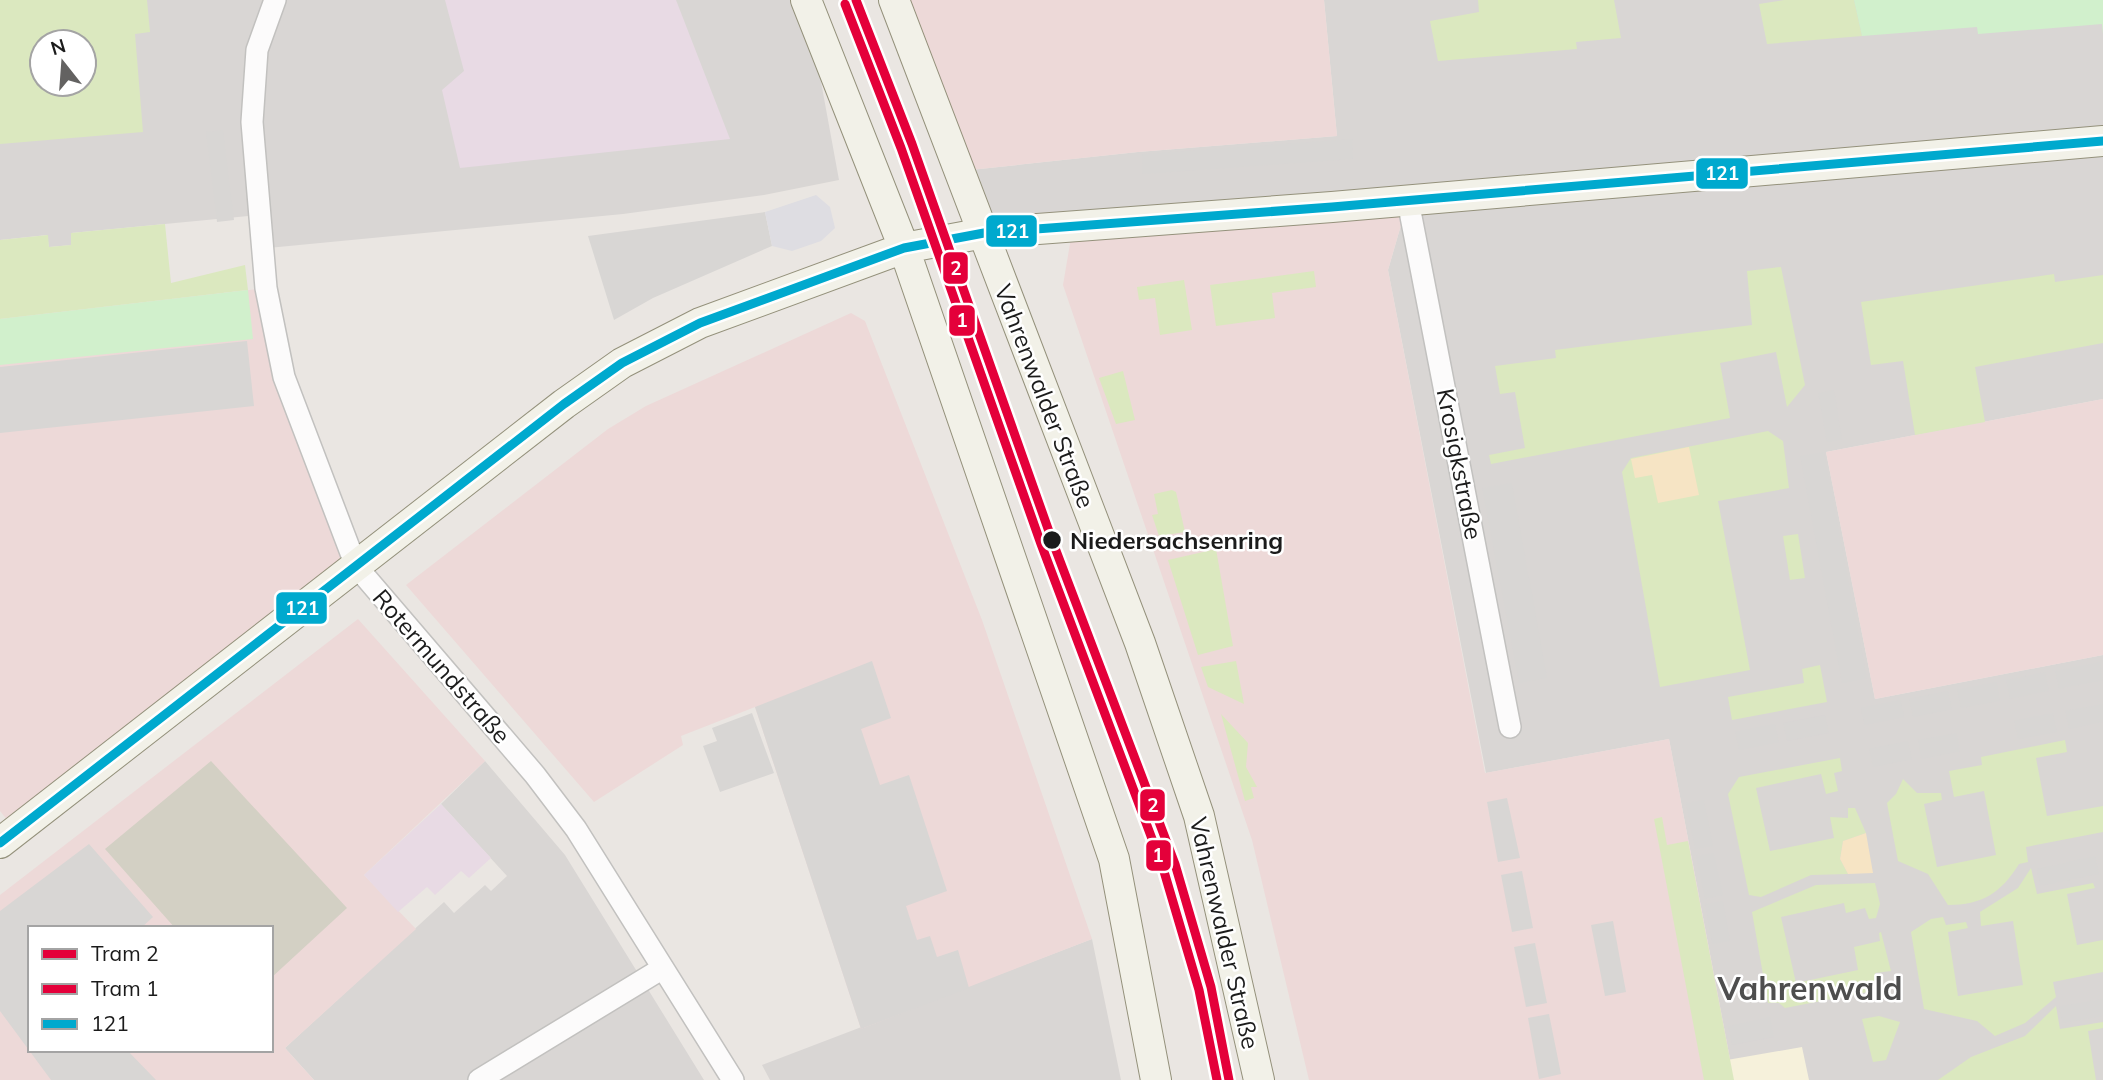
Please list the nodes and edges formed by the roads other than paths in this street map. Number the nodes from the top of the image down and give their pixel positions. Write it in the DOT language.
graph roads {
  1 [pos="275,0"];
  2 [pos="806,0"];
  3 [pos="894,0"];
  4 [pos="2103,141"];
  5 [pos="1408,201"];
  6 [pos="984,233"];
  7 [pos="904,248"];
  8 [pos="356,566"];
  9 [pos="1510,727"];
  10 [pos="0,843"];
  11 [pos="663,968"];
  12 [pos="479,1080"];
  13 [pos="733,1080"];
  14 [pos="1156,1080"];
  15 [pos="1259,1080"];
  1 -- 8 [label="street, Rotermundstraße"];
  2 -- 7 [label="street"];
  3 -- 6 [label="street, Vahrenwalder Straße"];
  4 -- 5 [label="street"];
  5 -- 6 [label="street"];
  5 -- 9 [label="street, Krosigkstraße"];
  6 -- 7 [label="street"];
  6 -- 15 [label="street, Vahrenwalder Straße"];
  7 -- 8 [label="street"];
  7 -- 14 [label="street"];
  8 -- 10 [label="street"];
  8 -- 11 [label="street, Rotermundstraße"];
  11 -- 12 [label="street"];
  11 -- 13 [label="street, Rotermundstraße"];
}
